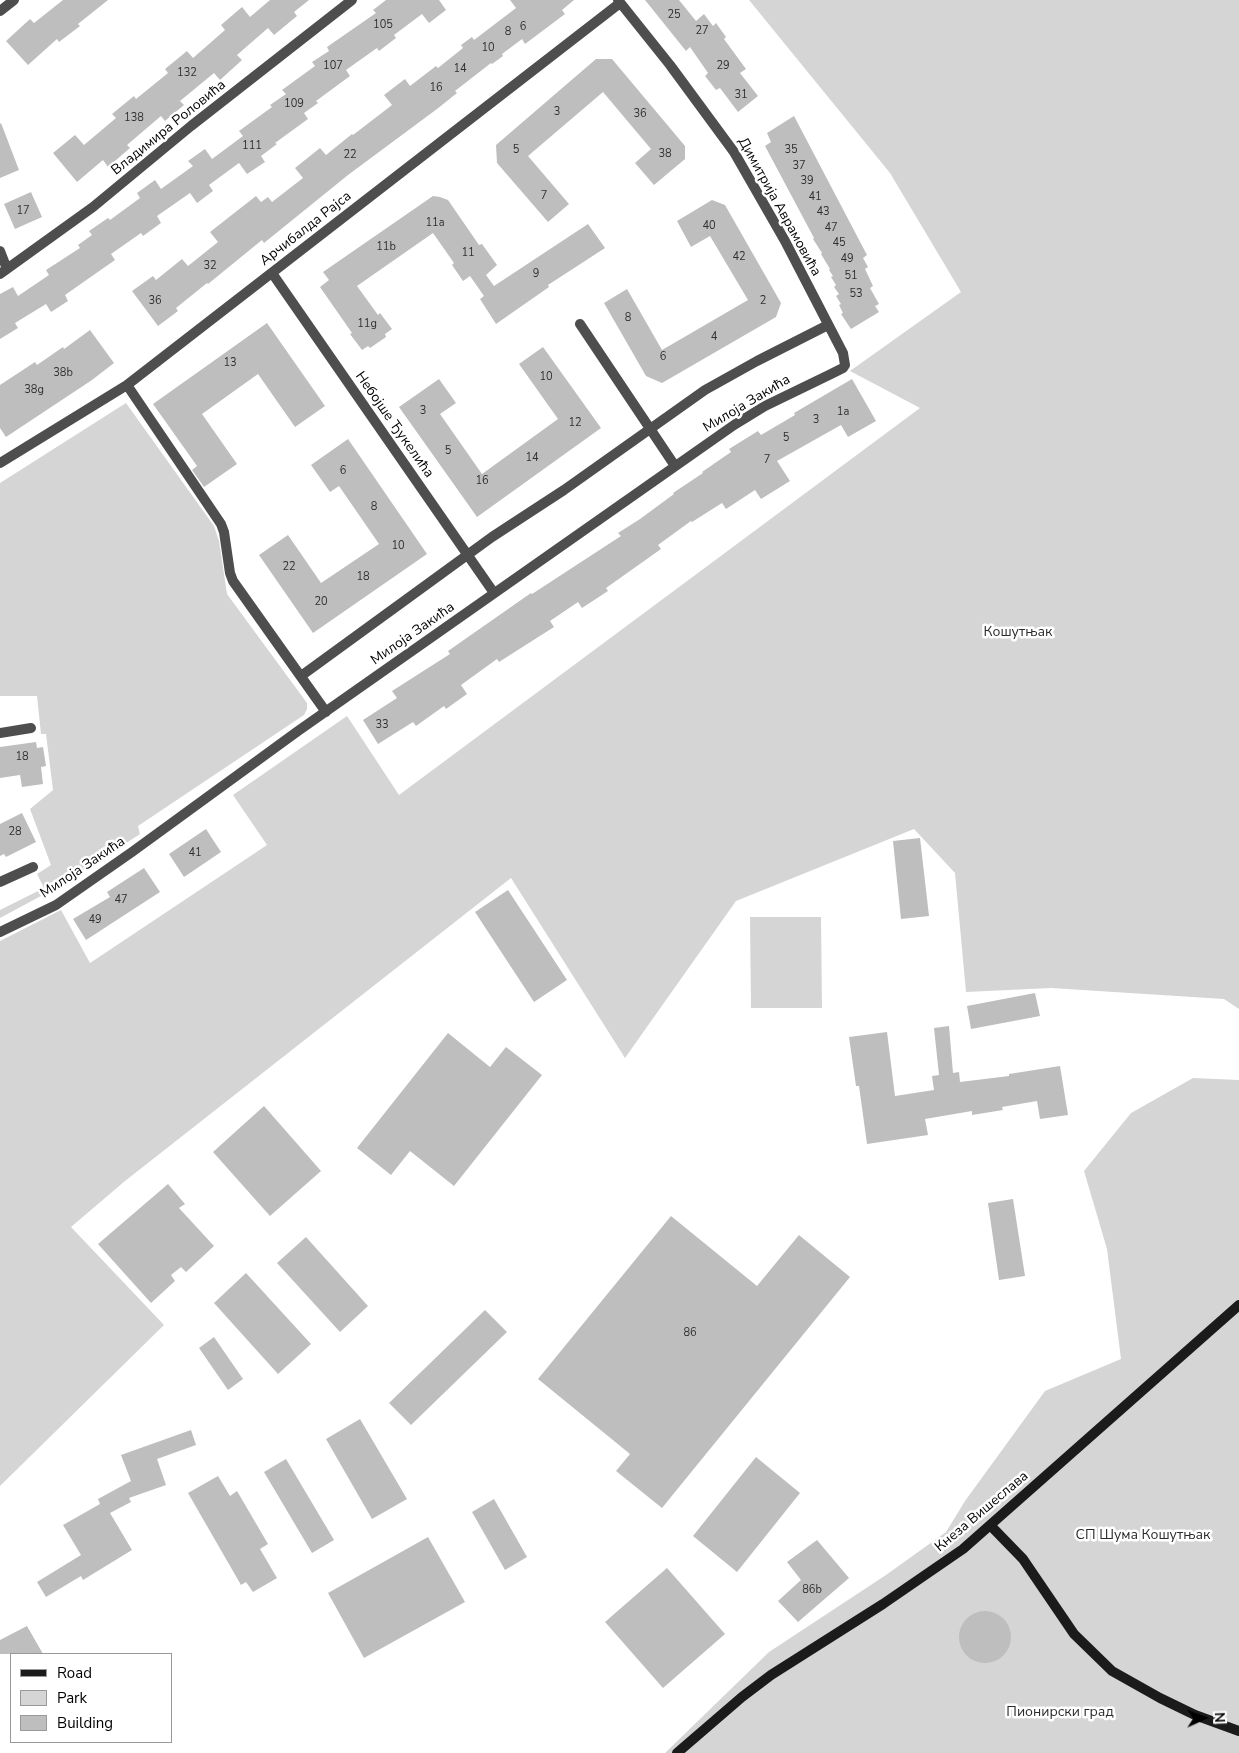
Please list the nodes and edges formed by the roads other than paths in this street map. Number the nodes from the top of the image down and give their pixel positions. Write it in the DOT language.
graph roads {
  1 [pos="14,0"];
  2 [pos="352,0"];
  3 [pos="619,1"];
  4 [pos="0,11"];
  5 [pos="0,251"];
  6 [pos="4,272"];
  7 [pos="272,273"];
  8 [pos="580,324"];
  9 [pos="828,325"];
  10 [pos="845,365"];
  11 [pos="126,384"];
  12 [pos="650,429"];
  13 [pos="0,463"];
  14 [pos="675,466"];
  15 [pos="468,555"];
  16 [pos="494,593"];
  17 [pos="301,676"];
  18 [pos="326,712"];
  19 [pos="31,728"];
  20 [pos="0,733"];
  21 [pos="33,867"];
  22 [pos="0,882"];
  23 [pos="0,932"];
  24 [pos="1239,1305"];
  25 [pos="990,1525"];
  26 [pos="1239,1731"];
  27 [pos="677,1753"];
  1 -- 4 [label="street"];
  2 -- 6 [label="street, Владимира Роловића"];
  3 -- 7 [label="street, Арчибалда Рајса"];
  3 -- 9 [label="street, Димитрија Аврамовића"];
  5 -- 6 [label="street"];
  7 -- 11 [label="street, Арчибалда Рајса"];
  7 -- 15 [label="street, Небојше Ђукелића"];
  8 -- 12 [label="street"];
  9 -- 10 [label="street, Димитрија Аврамовића"];
  9 -- 12 [label="street"];
  10 -- 14 [label="street, Милоја Закића"];
  11 -- 13 [label="street, Арчибалда Рајса"];
  11 -- 17 [label="street"];
  12 -- 14 [label="street"];
  12 -- 15 [label="street"];
  14 -- 16 [label="street, Милоја Закића"];
  15 -- 16 [label="street, Небојше Ђукелића"];
  15 -- 17 [label="street"];
  16 -- 18 [label="street, Милоја Закића"];
  17 -- 18 [label="street"];
  18 -- 23 [label="street, Милоја Закића"];
  19 -- 20 [label="street"];
  21 -- 22 [label="street, Милоја Закића"];
  24 -- 25 [label="main road, Кнеза Вишеслава"];
  25 -- 26 [label="main road"];
  25 -- 27 [label="main road, Кнеза Вишеслава"];
}
